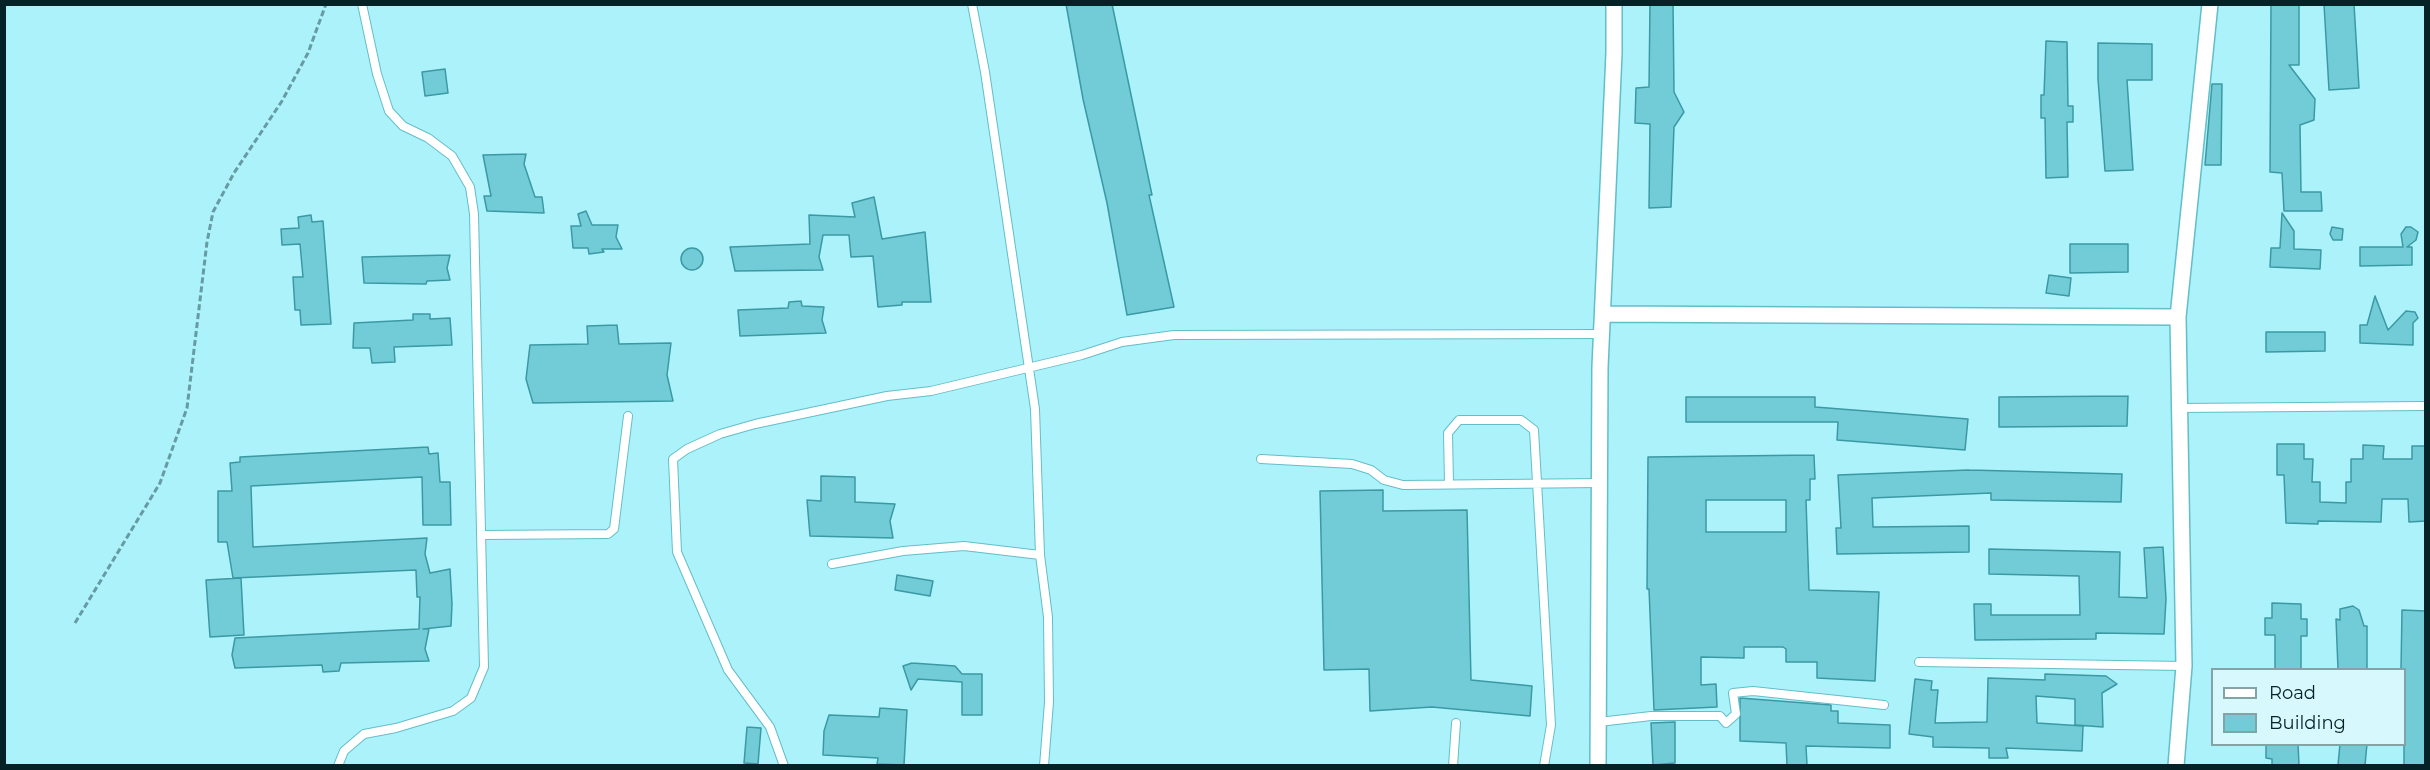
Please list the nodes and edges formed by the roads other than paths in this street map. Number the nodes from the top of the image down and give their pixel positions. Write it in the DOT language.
graph roads {
  1 [pos="362,4"];
  2 [pos="972,4"];
  3 [pos="1614,4"];
  4 [pos="2210,4"];
  5 [pos="1604,314"];
  6 [pos="2178,317"];
  7 [pos="1602,334"];
  8 [pos="1029,367"];
  9 [pos="2426,406"];
  10 [pos="2181,408"];
  11 [pos="628,416"];
  12 [pos="1261,459"];
  13 [pos="1537,483"];
  14 [pos="1600,483"];
  15 [pos="1449,484"];
  16 [pos="483,535"];
  17 [pos="1040,555"];
  18 [pos="832,564"];
  19 [pos="1919,662"];
  20 [pos="2184,666"];
  21 [pos="1884,705"];
  22 [pos="1599,722"];
  23 [pos="1456,723"];
  24 [pos="338,765"];
  25 [pos="784,765"];
  26 [pos="1044,765"];
  27 [pos="1453,765"];
  28 [pos="1544,765"];
  29 [pos="1598,765"];
  30 [pos="2176,765"];
  1 -- 16 [label="lane"];
  2 -- 8 [label="lane"];
  3 -- 5 [label="street"];
  4 -- 6 [label="street"];
  5 -- 6 [label="street"];
  5 -- 7 [label="street"];
  6 -- 10 [label="street"];
  7 -- 8 [label="lane"];
  7 -- 14 [label="street"];
  8 -- 17 [label="lane"];
  8 -- 25 [label="lane"];
  9 -- 10 [label="lane"];
  10 -- 20 [label="street"];
  11 -- 16 [label="lane"];
  12 -- 15 [label="lane"];
  13 -- 14 [label="lane"];
  13 -- 15 [label="lane"];
  13 -- 15 [label="lane"];
  13 -- 28 [label="lane"];
  14 -- 22 [label="street"];
  16 -- 24 [label="lane"];
  17 -- 18 [label="lane"];
  17 -- 26 [label="lane"];
  19 -- 20 [label="lane"];
  20 -- 30 [label="street"];
  21 -- 22 [label="lane"];
  22 -- 29 [label="street"];
  23 -- 27 [label="lane"];
}
